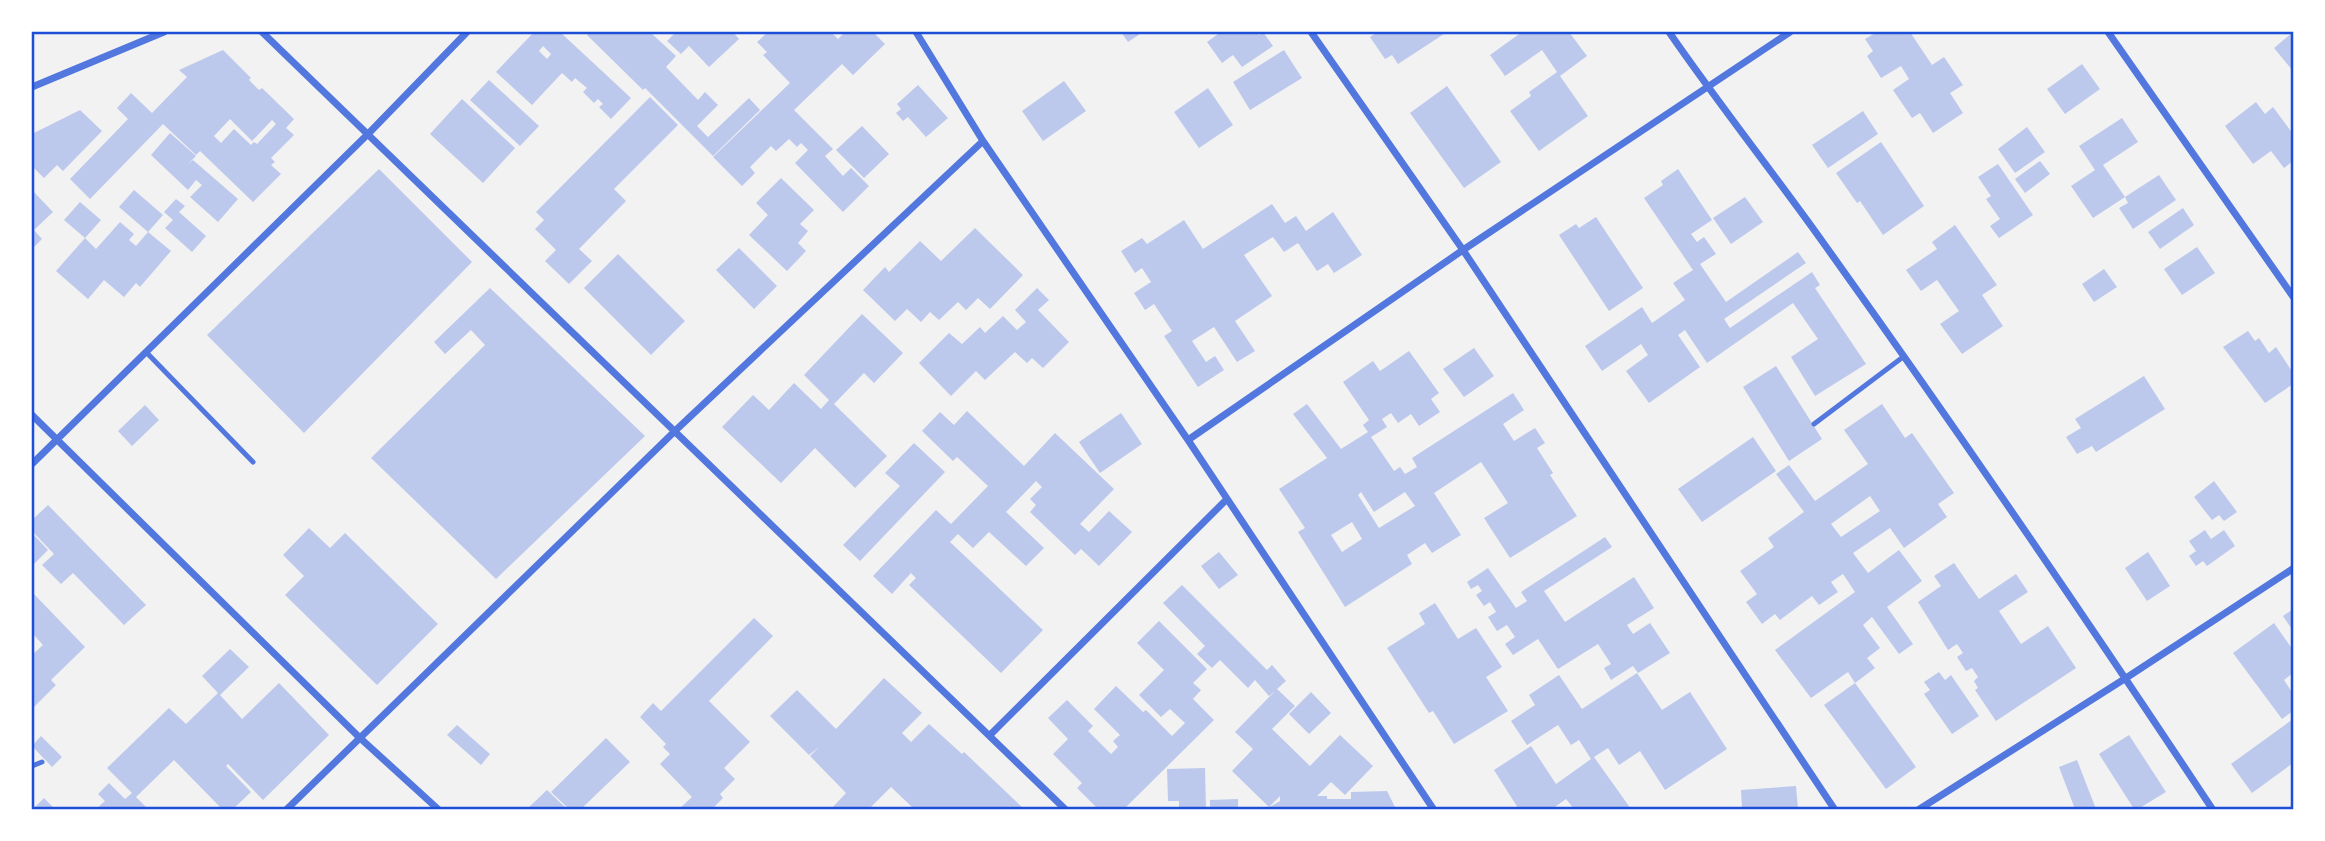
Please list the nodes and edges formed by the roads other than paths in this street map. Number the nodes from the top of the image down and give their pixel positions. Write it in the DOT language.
graph roads {
  1 [pos="164,32"];
  2 [pos="262,32"];
  3 [pos="467,32"];
  4 [pos="916,32"];
  5 [pos="1311,32"];
  6 [pos="1668,32"];
  7 [pos="1790,32"];
  8 [pos="2108,32"];
  9 [pos="1707,87"];
  10 [pos="32,88"];
  11 [pos="369,133"];
  12 [pos="983,141"];
  13 [pos="1463,250"];
  14 [pos="2294,298"];
  15 [pos="146,352"];
  16 [pos="1903,357"];
  17 [pos="32,415"];
  18 [pos="1814,424"];
  19 [pos="676,430"];
  20 [pos="57,440"];
  21 [pos="1188,440"];
  22 [pos="253,462"];
  23 [pos="32,464"];
  24 [pos="1226,500"];
  25 [pos="2294,568"];
  26 [pos="2126,678"];
  27 [pos="990,735"];
  28 [pos="360,738"];
  29 [pos="42,762"];
  30 [pos="32,766"];
  31 [pos="286,810"];
  32 [pos="439,810"];
  33 [pos="1066,810"];
  34 [pos="1434,810"];
  35 [pos="1835,810"];
  36 [pos="1918,810"];
  37 [pos="2213,810"];
  1 -- 10 [label="street"];
  2 -- 11 [label="street"];
  3 -- 11 [label="street"];
  4 -- 12 [label="street"];
  5 -- 13 [label="street"];
  6 -- 9 [label="street"];
  7 -- 9 [label="street"];
  8 -- 14 [label="street"];
  9 -- 13 [label="street"];
  9 -- 16 [label="street"];
  11 -- 15 [label="street"];
  11 -- 19 [label="street"];
  12 -- 19 [label="street"];
  12 -- 21 [label="street"];
  13 -- 21 [label="street"];
  13 -- 35 [label="street"];
  15 -- 20 [label="street"];
  15 -- 22 [label="lane"];
  16 -- 18 [label="lane"];
  16 -- 26 [label="street"];
  17 -- 20 [label="street"];
  19 -- 27 [label="street"];
  19 -- 28 [label="street"];
  20 -- 23 [label="street"];
  20 -- 28 [label="street"];
  21 -- 24 [label="street"];
  24 -- 27 [label="street"];
  24 -- 34 [label="street"];
  25 -- 26 [label="street"];
  26 -- 36 [label="street"];
  26 -- 37 [label="street"];
  27 -- 33 [label="street"];
  28 -- 31 [label="street"];
  28 -- 32 [label="street"];
  29 -- 30 [label="lane"];
}
